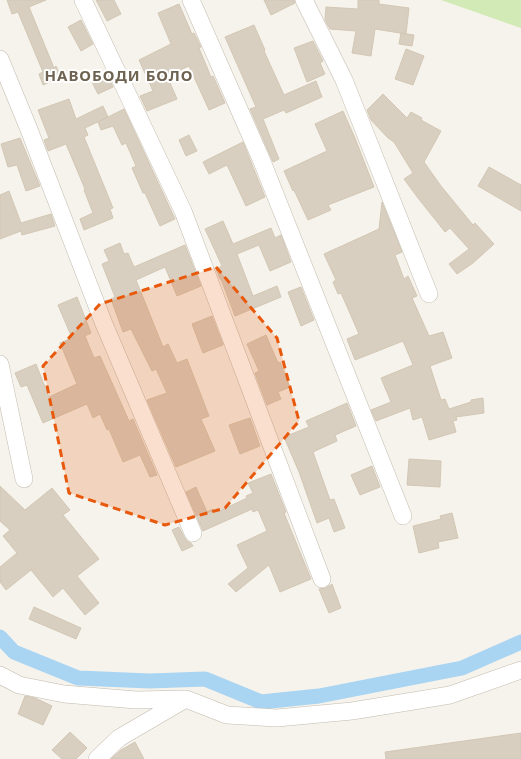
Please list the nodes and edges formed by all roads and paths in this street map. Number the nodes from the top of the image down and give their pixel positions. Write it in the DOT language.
graph roads {
  1 [pos="82,0"];
  2 [pos="191,0"];
  3 [pos="304,0"];
  4 [pos="0,59"];
  5 [pos="429,294"];
  6 [pos="0,364"];
  7 [pos="24,479"];
  8 [pos="403,516"];
  9 [pos="193,533"];
  10 [pos="322,579"];
  11 [pos="521,670"];
  12 [pos="0,675"];
  13 [pos="186,699"];
  14 [pos="97,759"];
  1 -- 10 [label="street"];
  2 -- 8 [label="street"];
  3 -- 5 [label="street"];
  4 -- 9 [label="street"];
  6 -- 7 [label="street"];
  11 -- 13 [label="street"];
  12 -- 13 [label="street"];
  13 -- 14 [label="street"];
}
